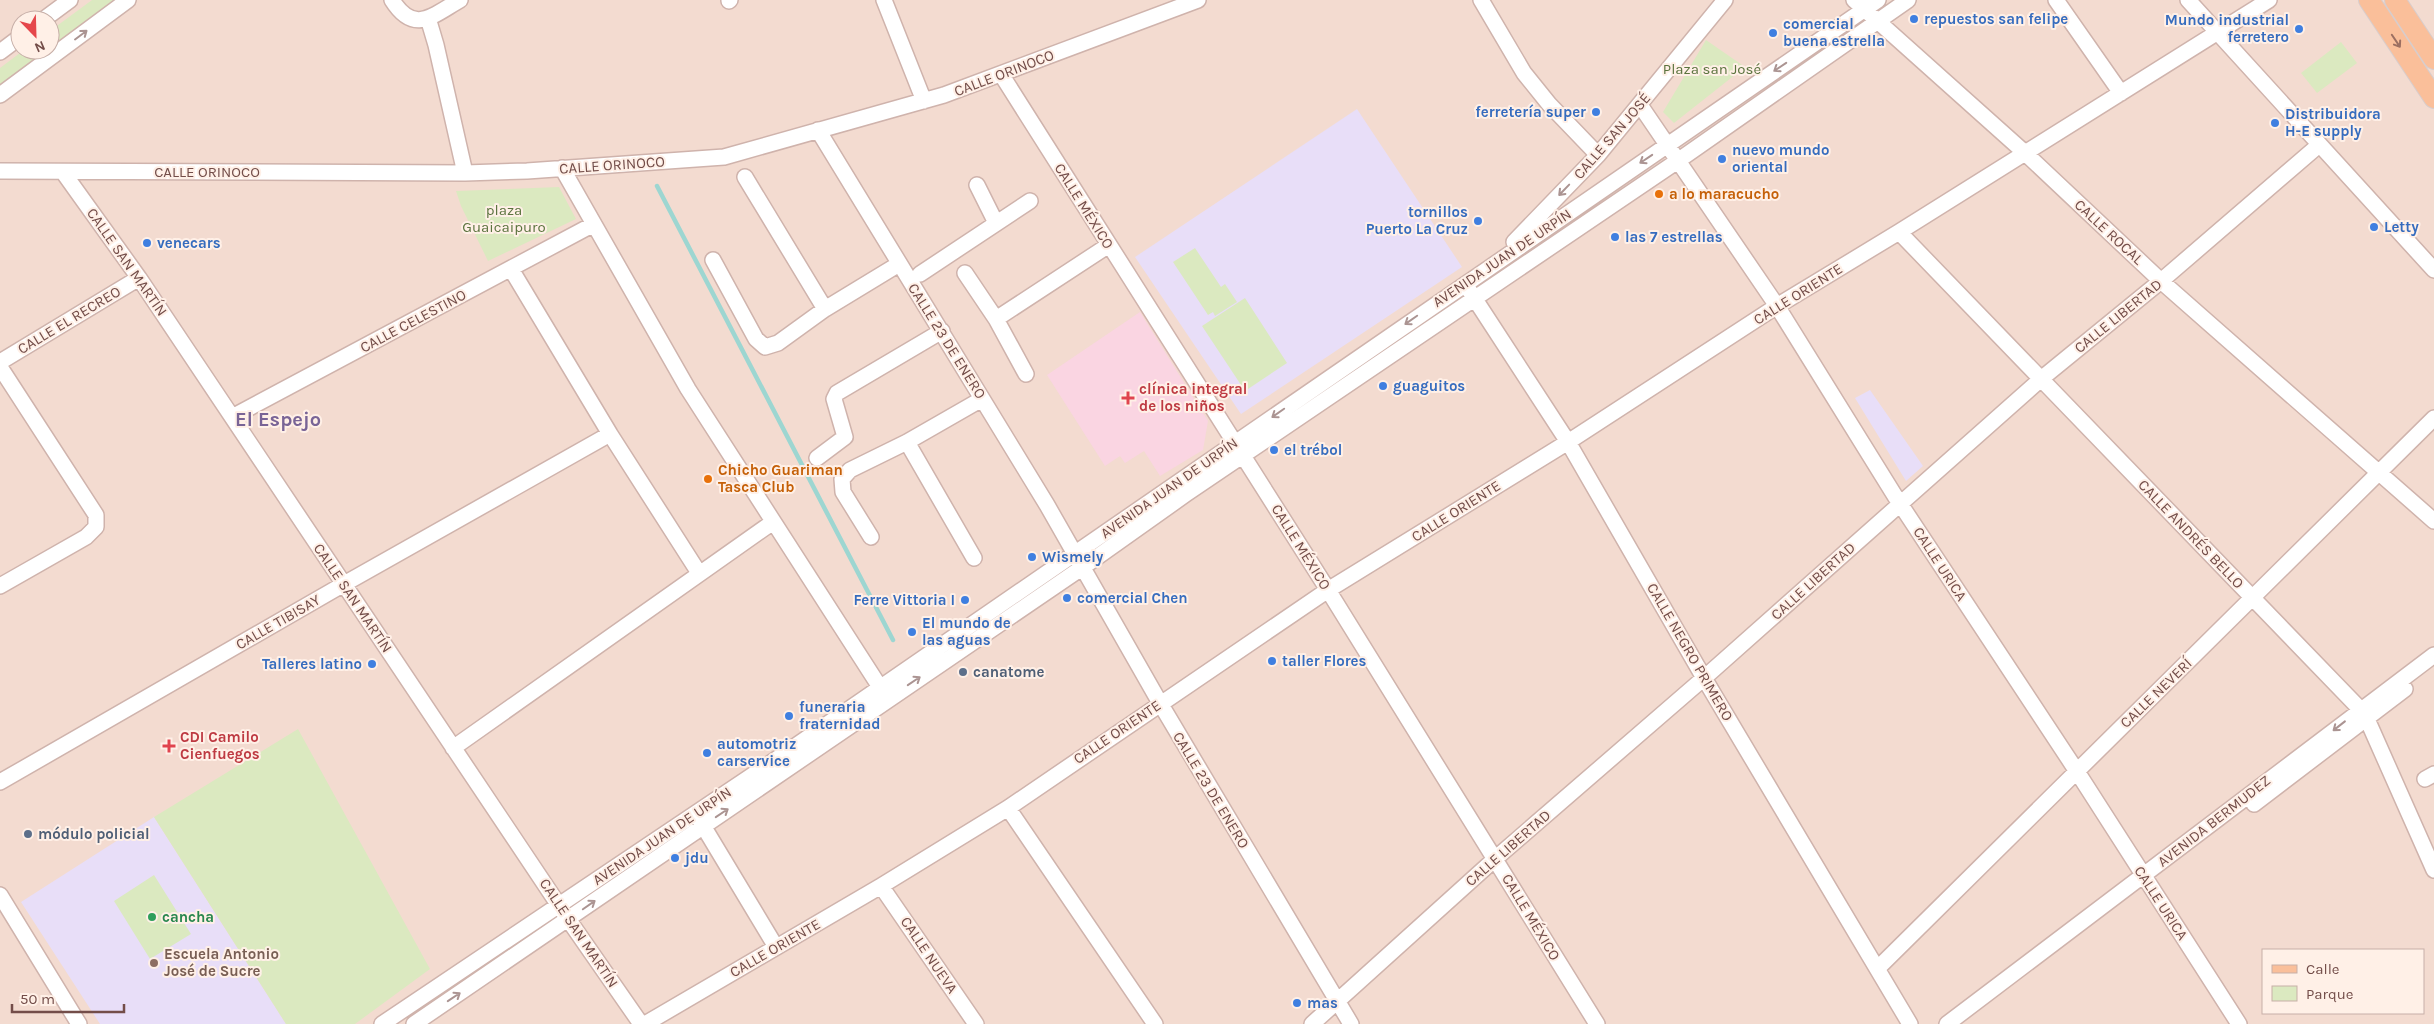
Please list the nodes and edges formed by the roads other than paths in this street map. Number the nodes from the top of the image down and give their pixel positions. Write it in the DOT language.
graph roads {
  1 [pos="70,0"];
  2 [pos="128,0"];
  3 [pos="392,0"];
  4 [pos="460,0"];
  5 [pos="884,0"];
  6 [pos="1198,0"];
  7 [pos="1481,0"];
  8 [pos="1725,0"];
  9 [pos="1878,0"];
  10 [pos="1908,0"];
  11 [pos="2056,0"];
  12 [pos="2188,0"];
  13 [pos="2269,0"];
  14 [pos="2369,0"];
  15 [pos="2395,0"];
  16 [pos="1859,5"];
  17 [pos="56,10"];
  18 [pos="428,18"];
  19 [pos="1878,21"];
  20 [pos="2218,32"];
  21 [pos="2434,59"];
  22 [pos="1001,74"];
  23 [pos="2121,92"];
  24 [pos="0,95"];
  25 [pos="2434,98"];
  26 [pos="924,101"];
  27 [pos="1640,105"];
  28 [pos="818,130"];
  29 [pos="1668,144"];
  30 [pos="2319,145"];
  31 [pos="2024,152"];
  32 [pos="1598,155"];
  33 [pos="1679,160"];
  34 [pos="562,168"];
  35 [pos="0,171"];
  36 [pos="63,172"];
  37 [pos="465,173"];
  38 [pos="745,177"];
  39 [pos="977,185"];
  40 [pos="1030,201"];
  41 [pos="996,223"];
  42 [pos="594,224"];
  43 [pos="1899,232"];
  44 [pos="1109,244"];
  45 [pos="713,260"];
  46 [pos="899,264"];
  47 [pos="1492,265"];
  48 [pos="511,269"];
  49 [pos="2434,270"];
  50 [pos="920,274"];
  51 [pos="964,274"];
  52 [pos="139,278"];
  53 [pos="2161,281"];
  54 [pos="1464,283"];
  55 [pos="1475,298"];
  56 [pos="1777,306"];
  57 [pos="825,309"];
  58 [pos="996,318"];
  59 [pos="942,331"];
  60 [pos="0,362"];
  61 [pos="0,367"];
  62 [pos="1026,374"];
  63 [pos="2041,380"];
  64 [pos="982,399"];
  65 [pos="232,417"];
  66 [pos="2434,418"];
  67 [pos="610,434"];
  68 [pos="907,442"];
  69 [pos="1568,442"];
  70 [pos="1234,443"];
  71 [pos="1244,456"];
  72 [pos="817,458"];
  73 [pos="2379,473"];
  74 [pos="1900,504"];
  75 [pos="2434,521"];
  76 [pos="772,522"];
  77 [pos="871,537"];
  78 [pos="1074,553"];
  79 [pos="974,558"];
  80 [pos="1083,568"];
  81 [pos="699,573"];
  82 [pos="344,584"];
  83 [pos="0,586"];
  84 [pos="1328,590"];
  85 [pos="2253,597"];
  86 [pos="2434,655"];
  87 [pos="2434,667"];
  88 [pos="1704,678"];
  89 [pos="884,693"];
  90 [pos="1160,704"];
  91 [pos="2364,714"];
  92 [pos="453,748"];
  93 [pos="2076,770"];
  94 [pos="0,782"];
  95 [pos="1008,808"];
  96 [pos="699,820"];
  97 [pos="2430,850"];
  98 [pos="1496,858"];
  99 [pos="2434,870"];
  100 [pos="2146,879"];
  101 [pos="881,886"];
  102 [pos="0,895"];
  103 [pos="560,905"];
  104 [pos="568,919"];
  105 [pos="776,947"];
  106 [pos="1878,968"];
  107 [pos="1336,1000"];
  108 [pos="79,1024"];
  109 [pos="382,1024"];
  110 [pos="414,1024"];
  111 [pos="641,1024"];
  112 [pos="645,1024"];
  113 [pos="976,1024"];
  114 [pos="1155,1024"];
  115 [pos="1312,1024"];
  116 [pos="1351,1024"];
  117 [pos="1597,1024"];
  118 [pos="1910,1024"];
  119 [pos="1947,1024"];
  120 [pos="1961,1024"];
  121 [pos="2239,1024"];
  1 -- 17 [label="street"];
  24 -- 2 [label="street, one-way"];
  3 -- 18 [label="street"];
  4 -- 18 [label="street"];
  5 -- 26 [label="street"];
  6 -- 22 [label="street, CALLE ORINOCO"];
  7 -- 32 [label="street"];
  8 -- 27 [label="street, CALLE SAN JOSÉ"];
  9 -- 16 [label="street, AVENIDA JUAN DE URPÍN"];
  10 -- 19 [label="street, AVENIDA JUAN DE URPÍN"];
  11 -- 23 [label="street"];
  12 -- 20 [label="street"];
  13 -- 20 [label="street, CALLE ORIENTE"];
  14 -- 25 [label="main road, one-way"];
  15 -- 21 [label="main road"];
  16 -- 19 [label="street, CALLE ROCAL"];
  16 -- 29 [label="street, AVENIDA JUAN DE URPÍN, one-way"];
  18 -- 37 [label="street"];
  19 -- 31 [label="street, CALLE ROCAL"];
  19 -- 33 [label="street, AVENIDA JUAN DE URPÍN"];
  20 -- 23 [label="street, CALLE ORIENTE"];
  20 -- 30 [label="street"];
  22 -- 26 [label="street, CALLE ORINOCO"];
  22 -- 44 [label="street, CALLE MÉXICO"];
  23 -- 31 [label="street, CALLE ORIENTE"];
  26 -- 28 [label="street, CALLE ORINOCO"];
  27 -- 29 [label="street, CALLE URICA"];
  27 -- 32 [label="street, CALLE SAN JOSÉ"];
  28 -- 34 [label="street, CALLE ORINOCO"];
  28 -- 46 [label="street, CALLE 23 DE ENERO"];
  29 -- 33 [label="street, CALLE URICA"];
  29 -- 47 [label="street, AVENIDA JUAN DE URPÍN, one-way"];
  30 -- 49 [label="street"];
  30 -- 53 [label="street, CALLE LIBERTAD"];
  31 -- 43 [label="street, CALLE ORIENTE"];
  31 -- 53 [label="street, CALLE ROCAL"];
  32 -- 47 [label="street, CALLE SAN JOSÉ, one-way"];
  33 -- 55 [label="street, AVENIDA JUAN DE URPÍN"];
  33 -- 56 [label="street, CALLE URICA"];
  34 -- 37 [label="street, CALLE ORINOCO"];
  34 -- 42 [label="street"];
  35 -- 36 [label="street, CALLE ORINOCO"];
  36 -- 37 [label="street, CALLE ORINOCO"];
  36 -- 52 [label="street, CALLE SAN MARTÍN"];
  38 -- 57 [label="street"];
  39 -- 41 [label="street"];
  40 -- 41 [label="street"];
  41 -- 50 [label="street"];
  42 -- 48 [label="street, CALLE CELESTINO"];
  42 -- 76 [label="street"];
  43 -- 56 [label="street, CALLE ORIENTE"];
  43 -- 63 [label="street, CALLE ANDRÉS BELLO"];
  44 -- 58 [label="street"];
  44 -- 70 [label="street, CALLE MÉXICO"];
  45 -- 57 [label="street"];
  46 -- 57 [label="street"];
  46 -- 59 [label="street, CALLE 23 DE ENERO"];
  47 -- 54 [label="street, AVENIDA JUAN DE URPÍN"];
  48 -- 65 [label="street, CALLE CELESTINO"];
  48 -- 67 [label="street"];
  51 -- 58 [label="street"];
  52 -- 60 [label="street, CALLE EL RECREO"];
  52 -- 65 [label="street, CALLE SAN MARTÍN"];
  53 -- 63 [label="street, CALLE LIBERTAD"];
  53 -- 73 [label="street, CALLE ROCAL"];
  54 -- 55 [label="street, CALLE NEGRO PRIMERO"];
  54 -- 70 [label="street, AVENIDA JUAN DE URPÍN, one-way"];
  55 -- 69 [label="street, CALLE NEGRO PRIMERO"];
  55 -- 71 [label="street, AVENIDA JUAN DE URPÍN"];
  56 -- 69 [label="street, CALLE ORIENTE"];
  56 -- 74 [label="street, CALLE URICA"];
  58 -- 62 [label="street"];
  59 -- 64 [label="street, CALLE 23 DE ENERO"];
  59 -- 72 [label="street"];
  61 -- 83 [label="street"];
  63 -- 74 [label="street, CALLE LIBERTAD"];
  63 -- 85 [label="street, CALLE ANDRÉS BELLO"];
  64 -- 68 [label="street"];
  64 -- 78 [label="street, CALLE 23 DE ENERO"];
  65 -- 82 [label="street, CALLE SAN MARTÍN"];
  66 -- 73 [label="street, CALLE NEVERÍ"];
  67 -- 81 [label="street"];
  67 -- 82 [label="street, CALLE TIBISAY"];
  68 -- 77 [label="street"];
  68 -- 79 [label="street"];
  69 -- 84 [label="street, CALLE ORIENTE"];
  69 -- 88 [label="street, CALLE NEGRO PRIMERO"];
  70 -- 71 [label="street, CALLE MÉXICO"];
  70 -- 78 [label="street, AVENIDA JUAN DE URPÍN"];
  71 -- 80 [label="street, AVENIDA JUAN DE URPÍN"];
  71 -- 84 [label="street, CALLE MÉXICO"];
  73 -- 75 [label="street, CALLE ROCAL"];
  73 -- 85 [label="street, CALLE NEVERÍ"];
  74 -- 88 [label="street, CALLE LIBERTAD"];
  74 -- 93 [label="street, CALLE URICA"];
  76 -- 81 [label="street"];
  76 -- 89 [label="street"];
  78 -- 80 [label="street, CALLE 23 DE ENERO"];
  78 -- 89 [label="street, AVENIDA JUAN DE URPÍN"];
  89 -- 80 [label="street, AVENIDA JUAN DE URPÍN, one-way"];
  80 -- 90 [label="street, CALLE 23 DE ENERO"];
  81 -- 92 [label="street"];
  82 -- 92 [label="street, CALLE SAN MARTÍN"];
  82 -- 94 [label="street, CALLE TIBISAY"];
  84 -- 90 [label="street, CALLE ORIENTE"];
  84 -- 98 [label="street, CALLE MÉXICO"];
  85 -- 91 [label="street, CALLE ANDRÉS BELLO"];
  85 -- 93 [label="street, CALLE NEVERÍ"];
  86 -- 91 [label="street, AVENIDA BERMUDEZ"];
  87 -- 91 [label="street, AVENIDA BERMUDEZ"];
  88 -- 98 [label="street, CALLE LIBERTAD"];
  88 -- 106 [label="street, CALLE NEGRO PRIMERO"];
  89 -- 96 [label="street, AVENIDA JUAN DE URPÍN"];
  90 -- 95 [label="street, CALLE ORIENTE"];
  90 -- 107 [label="street, CALLE 23 DE ENERO"];
  91 -- 97 [label="street, CALLE ANDRÉS BELLO"];
  91 -- 100 [label="street, AVENIDA BERMUDEZ"];
  92 -- 103 [label="street, CALLE SAN MARTÍN"];
  93 -- 100 [label="street, CALLE URICA"];
  93 -- 106 [label="street, CALLE NEVERÍ"];
  95 -- 101 [label="street, CALLE ORIENTE"];
  95 -- 114 [label="street"];
  96 -- 103 [label="street, AVENIDA JUAN DE URPÍN"];
  104 -- 96 [label="street, AVENIDA JUAN DE URPÍN, one-way"];
  96 -- 105 [label="street"];
  97 -- 99 [label="street, CALLE ANDRÉS BELLO"];
  98 -- 107 [label="street, CALLE LIBERTAD"];
  98 -- 117 [label="street, CALLE MÉXICO"];
  100 -- 119 [label="street, AVENIDA BERMUDEZ"];
  100 -- 120 [label="street, AVENIDA BERMUDEZ"];
  100 -- 121 [label="street, CALLE URICA"];
  101 -- 105 [label="street, CALLE ORIENTE"];
  101 -- 113 [label="street, CALLE NUEVA"];
  102 -- 108 [label="street"];
  103 -- 104 [label="street, CALLE SAN MARTÍN"];
  103 -- 109 [label="street, AVENIDA JUAN DE URPÍN"];
  110 -- 104 [label="street, AVENIDA JUAN DE URPÍN, one-way"];
  104 -- 111 [label="street, CALLE SAN MARTÍN"];
  105 -- 112 [label="street, CALLE ORIENTE"];
  106 -- 118 [label="street, CALLE NEGRO PRIMERO"];
  107 -- 115 [label="street, CALLE LIBERTAD"];
  107 -- 116 [label="street, CALLE 23 DE ENERO"];
}
